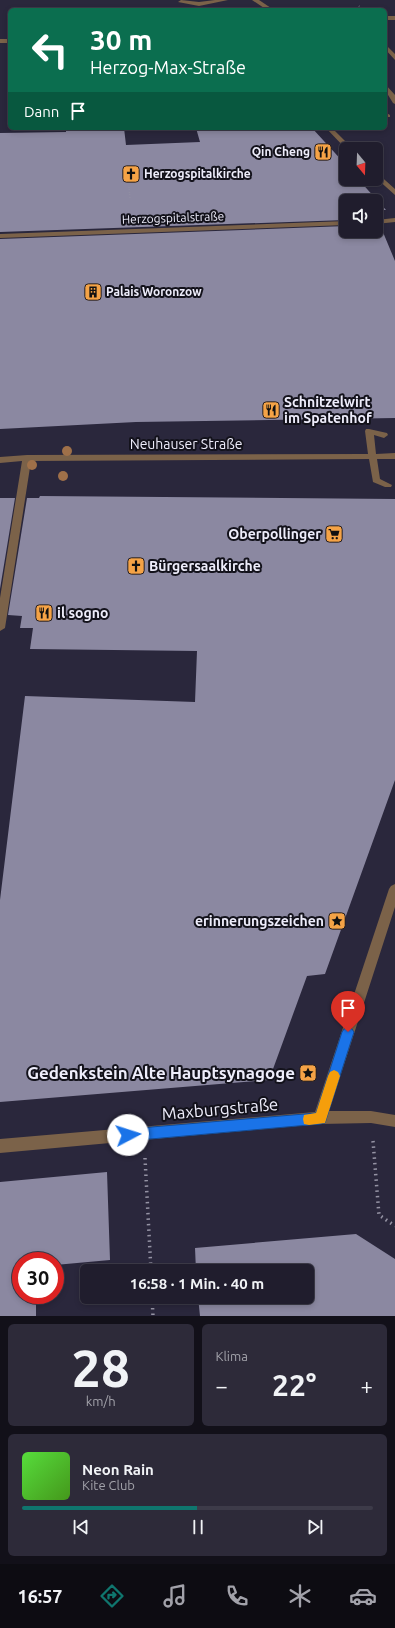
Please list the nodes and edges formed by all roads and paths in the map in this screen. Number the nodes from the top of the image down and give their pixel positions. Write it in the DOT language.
graph roads {
  1 [pos="225,0"];
  2 [pos="255,0"];
  3 [pos="180,1"];
  4 [pos="189,8"];
  5 [pos="268,8"];
  6 [pos="387,48"];
  7 [pos="395,58"];
  8 [pos="387,89"];
  9 [pos="394,99"];
  10 [pos="331,130"];
  11 [pos="343,142"];
  12 [pos="383,181"];
  13 [pos="130,187"];
  14 [pos="395,193"];
  15 [pos="130,199"];
  16 [pos="395,220"];
  17 [pos="383,221"];
  18 [pos="339,223"];
  19 [pos="0,236"];
  20 [pos="383,432"];
  21 [pos="372,456"];
  22 [pos="395,456"];
  23 [pos="27,458"];
  24 [pos="0,460"];
  25 [pos="387,481"];
  26 [pos="0,628"];
  27 [pos="395,889"];
  28 [pos="371,1117"];
  29 [pos="320,1118"];
  30 [pos="395,1121"];
  31 [pos="144,1134"];
  32 [pos="0,1146"];
  33 [pos="395,1226"];
  34 [pos="151,1264"];
  35 [pos="152,1304"];
  36 [pos="153,1316"];
  1 -- 3 [label="street"];
  2 -- 5 [label="street"];
  3 -- 4 [label="street"];
  6 -- 7 [label="street"];
  8 -- 9 [label="street"];
  10 -- 11 [label="street"];
  12 -- 14 [label="street"];
  13 -- 15 [label="path"];
  16 -- 17 [label="street"];
  18 -- 19 [label="street, Herzogspitalstraße"];
  20 -- 21 [label="street"];
  21 -- 22 [label="street, Neuhauser Straße"];
  21 -- 23 [label="street, Neuhauser Straße"];
  21 -- 25 [label="street"];
  23 -- 24 [label="street, Neuhauser Straße"];
  23 -- 26 [label="street"];
  27 -- 29 [label="street"];
  28 -- 29 [label="street, Maxburgstraße"];
  28 -- 30 [label="street, Maxburgstraße"];
  28 -- 33 [label="path"];
  29 -- 31 [label="street, Maxburgstraße"];
  31 -- 32 [label="street, Maxburgstraße"];
  31 -- 34 [label="path"];
  35 -- 36 [label="path"];
}
